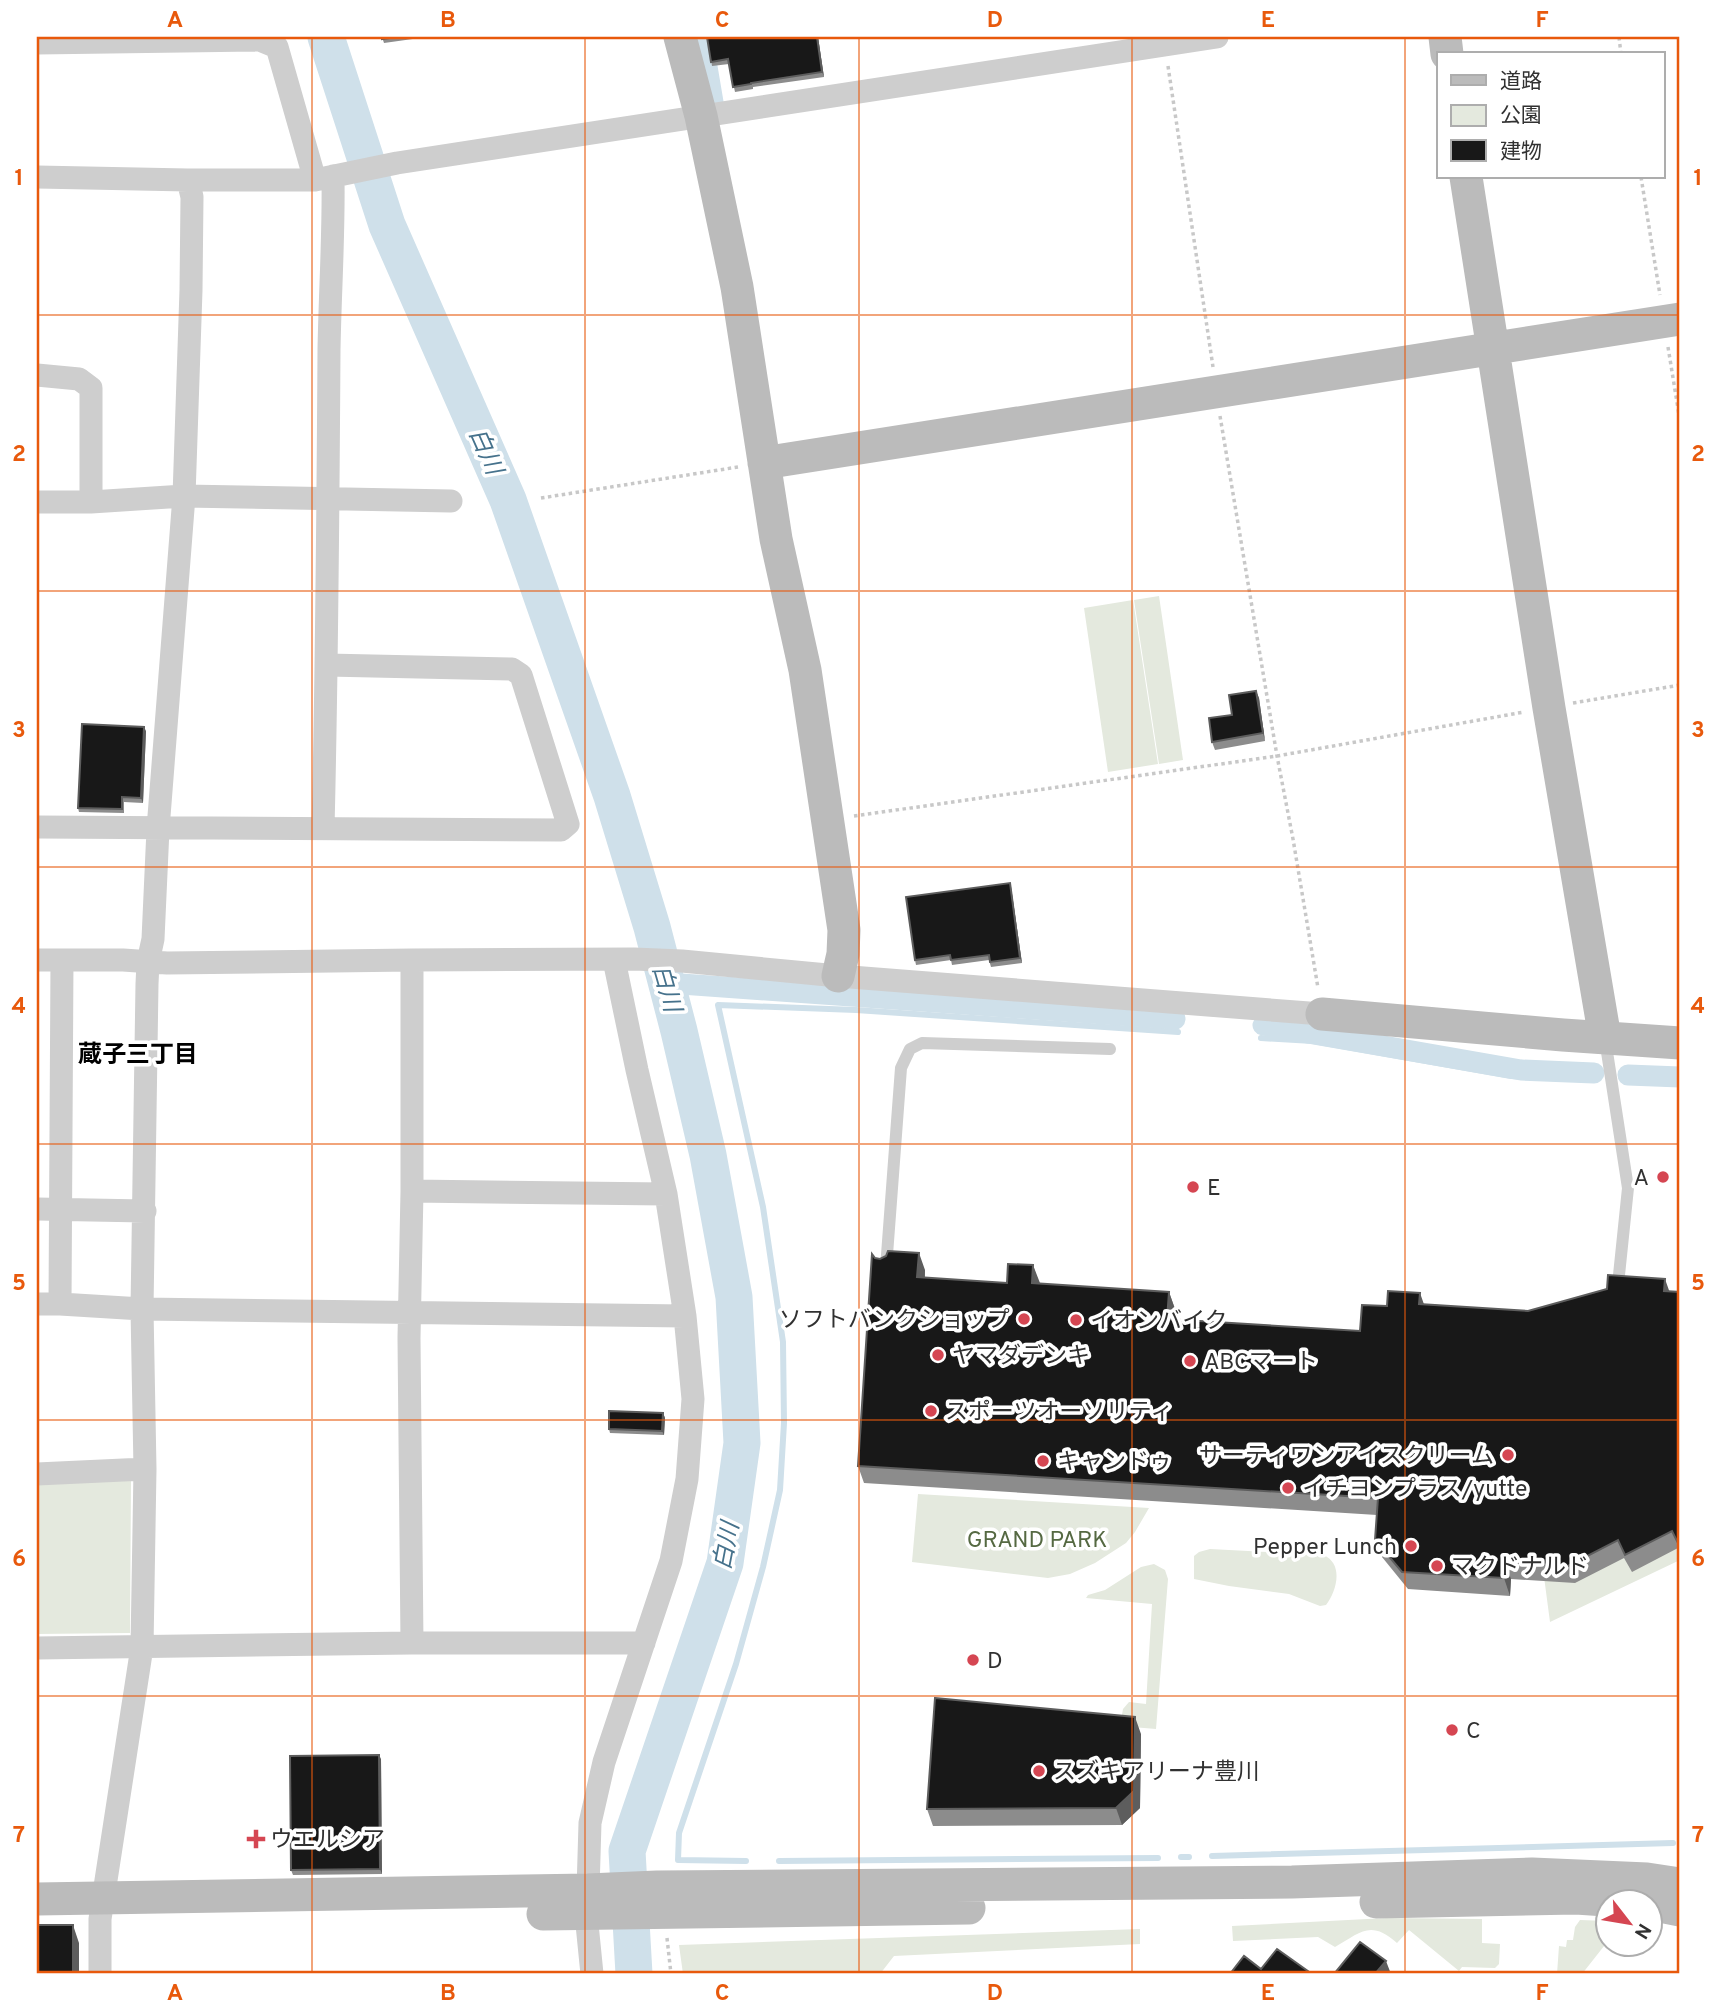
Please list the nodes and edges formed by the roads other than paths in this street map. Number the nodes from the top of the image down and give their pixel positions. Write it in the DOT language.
graph roads {
  1 [pos="680,37"];
  2 [pos="1217,37"];
  3 [pos="160,39"];
  4 [pos="37,43"];
  5 [pos="710,115"];
  6 [pos="37,177"];
  7 [pos="324,178"];
  8 [pos="1466,178"];
  9 [pos="188,180"];
  10 [pos="1680,319"];
  11 [pos="1493,349"];
  12 [pos="37,374"];
  13 [pos="772,461"];
  14 [pos="184,496"];
  15 [pos="328,500"];
  16 [pos="451,501"];
  17 [pos="37,502"];
  18 [pos="91,502"];
  19 [pos="327,665"];
  20 [pos="37,827"];
  21 [pos="323,828"];
  22 [pos="158,829"];
  23 [pos="624,959"];
  24 [pos="37,960"];
  25 [pos="62,960"];
  26 [pos="412,960"];
  27 [pos="148,962"];
  28 [pos="838,976"];
  29 [pos="1322,1014"];
  30 [pos="1605,1038"];
  31 [pos="1680,1042"];
  32 [pos="1110,1049"];
  33 [pos="412,1191"];
  34 [pos="666,1195"];
  35 [pos="37,1209"];
  36 [pos="61,1209"];
  37 [pos="145,1211"];
  38 [pos="886,1268"];
  39 [pos="1619,1275"];
  40 [pos="37,1304"];
  41 [pos="60,1304"];
  42 [pos="142,1310"];
  43 [pos="410,1312"];
  44 [pos="685,1316"];
  45 [pos="145,1469"];
  46 [pos="37,1474"];
  47 [pos="412,1643"];
  48 [pos="644,1643"];
  49 [pos="142,1647"];
  50 [pos="37,1648"];
  51 [pos="1169,1865"];
  52 [pos="1680,1884"];
  53 [pos="921,1886"];
  54 [pos="37,1899"];
  55 [pos="1594,1899"];
  56 [pos="596,1902"];
  57 [pos="662,1905"];
  58 [pos="102,1908"];
  59 [pos="37,1920"];
  60 [pos="100,1974"];
  61 [pos="592,1974"];
  1 -- 5 [label="street"];
  2 -- 5 [label="street"];
  3 -- 4 [label="street"];
  3 -- 7 [label="street"];
  5 -- 7 [label="street"];
  5 -- 13 [label="street"];
  6 -- 9 [label="street"];
  7 -- 9 [label="street"];
  7 -- 15 [label="street"];
  8 -- 11 [label="street"];
  9 -- 14 [label="street"];
  10 -- 11 [label="street"];
  11 -- 13 [label="street"];
  11 -- 30 [label="street"];
  12 -- 18 [label="street"];
  13 -- 28 [label="street"];
  14 -- 15 [label="street"];
  14 -- 18 [label="street"];
  14 -- 22 [label="street"];
  15 -- 16 [label="street"];
  15 -- 19 [label="street"];
  17 -- 18 [label="street"];
  19 -- 21 [label="street"];
  19 -- 21 [label="street"];
  20 -- 22 [label="street"];
  21 -- 22 [label="street"];
  22 -- 27 [label="street"];
  23 -- 26 [label="street"];
  23 -- 28 [label="street"];
  23 -- 34 [label="street"];
  24 -- 25 [label="street"];
  25 -- 27 [label="street"];
  25 -- 36 [label="street"];
  26 -- 27 [label="street"];
  26 -- 33 [label="street"];
  27 -- 37 [label="street"];
  28 -- 29 [label="street"];
  29 -- 30 [label="street"];
  30 -- 31 [label="street"];
  30 -- 39 [label="lane"];
  32 -- 38 [label="lane"];
  33 -- 34 [label="street"];
  33 -- 43 [label="street"];
  34 -- 44 [label="street"];
  35 -- 36 [label="street"];
  36 -- 37 [label="street"];
  36 -- 41 [label="street"];
  37 -- 42 [label="street"];
  40 -- 41 [label="street"];
  41 -- 42 [label="street"];
  42 -- 43 [label="street"];
  42 -- 45 [label="street"];
  43 -- 44 [label="street"];
  43 -- 47 [label="street"];
  44 -- 48 [label="street"];
  45 -- 46 [label="street"];
  45 -- 49 [label="street"];
  47 -- 48 [label="street"];
  47 -- 49 [label="street"];
  48 -- 56 [label="street"];
  49 -- 50 [label="street"];
  49 -- 58 [label="street"];
  51 -- 53 [label="street"];
  52 -- 53 [label="street"];
  53 -- 57 [label="street"];
  54 -- 58 [label="street"];
  55 -- 57 [label="street"];
  56 -- 57 [label="street"];
  56 -- 58 [label="street"];
  56 -- 61 [label="street"];
  58 -- 59 [label="street"];
  58 -- 60 [label="street"];
}
